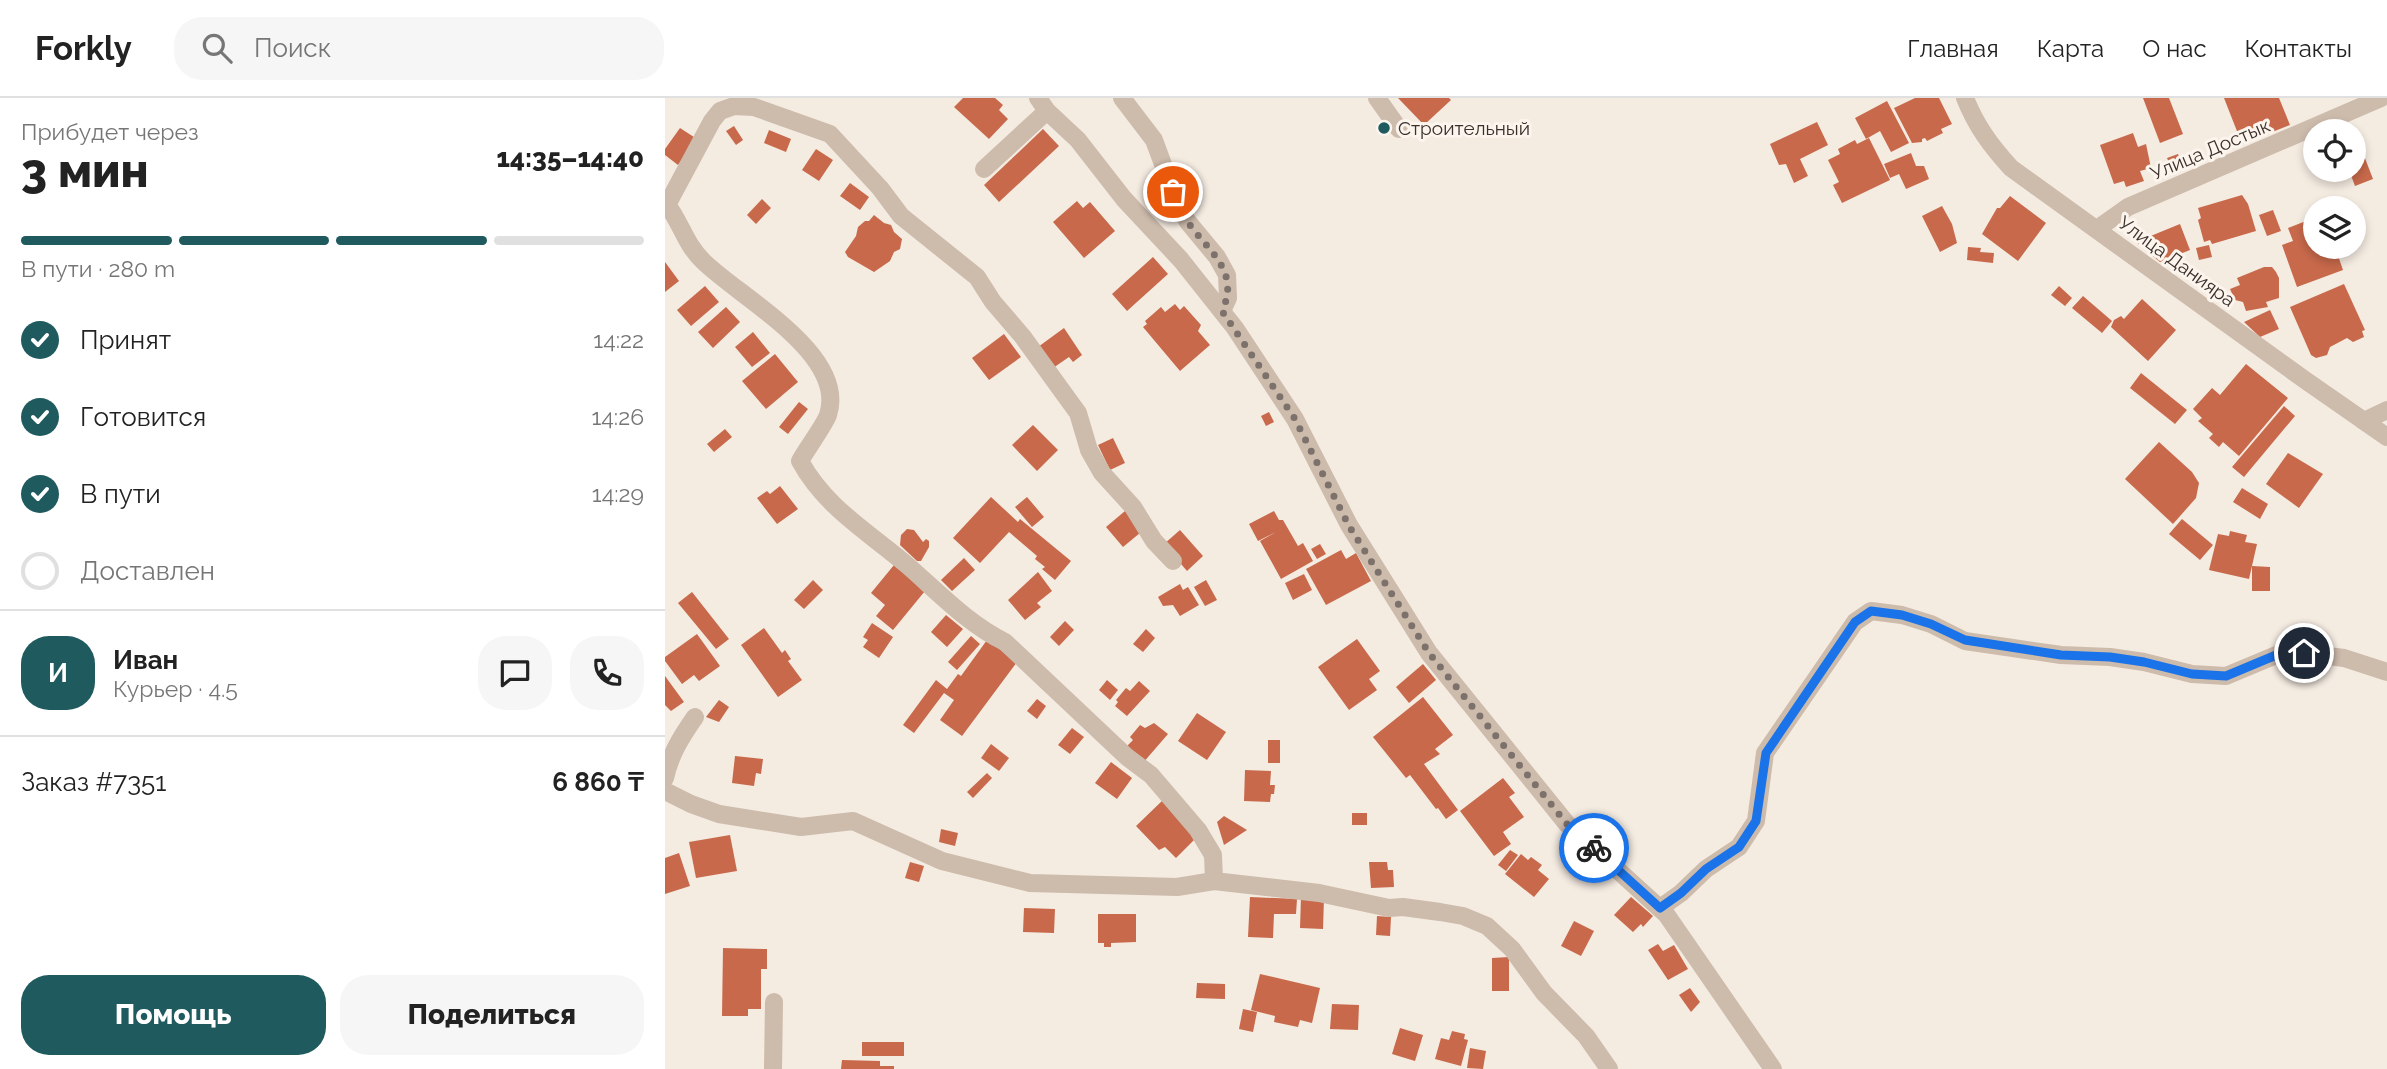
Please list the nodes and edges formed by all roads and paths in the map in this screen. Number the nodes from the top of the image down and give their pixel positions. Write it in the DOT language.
graph roads {
  1 [pos="1122,98"];
  2 [pos="1377,98"];
  3 [pos="1965,98"];
  4 [pos="2381,98"];
  5 [pos="1043,105"];
  6 [pos="1399,129"];
  7 [pos="984,169"];
  8 [pos="666,203"];
  9 [pos="2097,229"];
  10 [pos="1222,311"];
  11 [pos="2387,410"];
  12 [pos="2364,421"];
  13 [pos="2387,437"];
  14 [pos="1173,561"];
  15 [pos="2387,672"];
  16 [pos="695,717"];
  17 [pos="665,778"];
  18 [pos="665,790"];
  19 [pos="1214,881"];
  20 [pos="1660,908"];
  21 [pos="774,1002"];
  22 [pos="773,1069"];
  23 [pos="1608,1069"];
  24 [pos="1773,1069"];
  1 -- 10 [label="street"];
  2 -- 6 [label="street"];
  3 -- 9 [label="street, Улица Данияра"];
  4 -- 9 [label="street, Улица Достык"];
  5 -- 7 [label="street"];
  5 -- 10 [label="street"];
  8 -- 14 [label="street"];
  8 -- 19 [label="street"];
  9 -- 12 [label="street, Улица Данияра"];
  10 -- 20 [label="street"];
  11 -- 12 [label="street"];
  12 -- 13 [label="street, Улица Данияра"];
  15 -- 20 [label="street"];
  16 -- 17 [label="street"];
  18 -- 19 [label="street"];
  19 -- 23 [label="street"];
  20 -- 24 [label="street"];
  21 -- 22 [label="street"];
}
